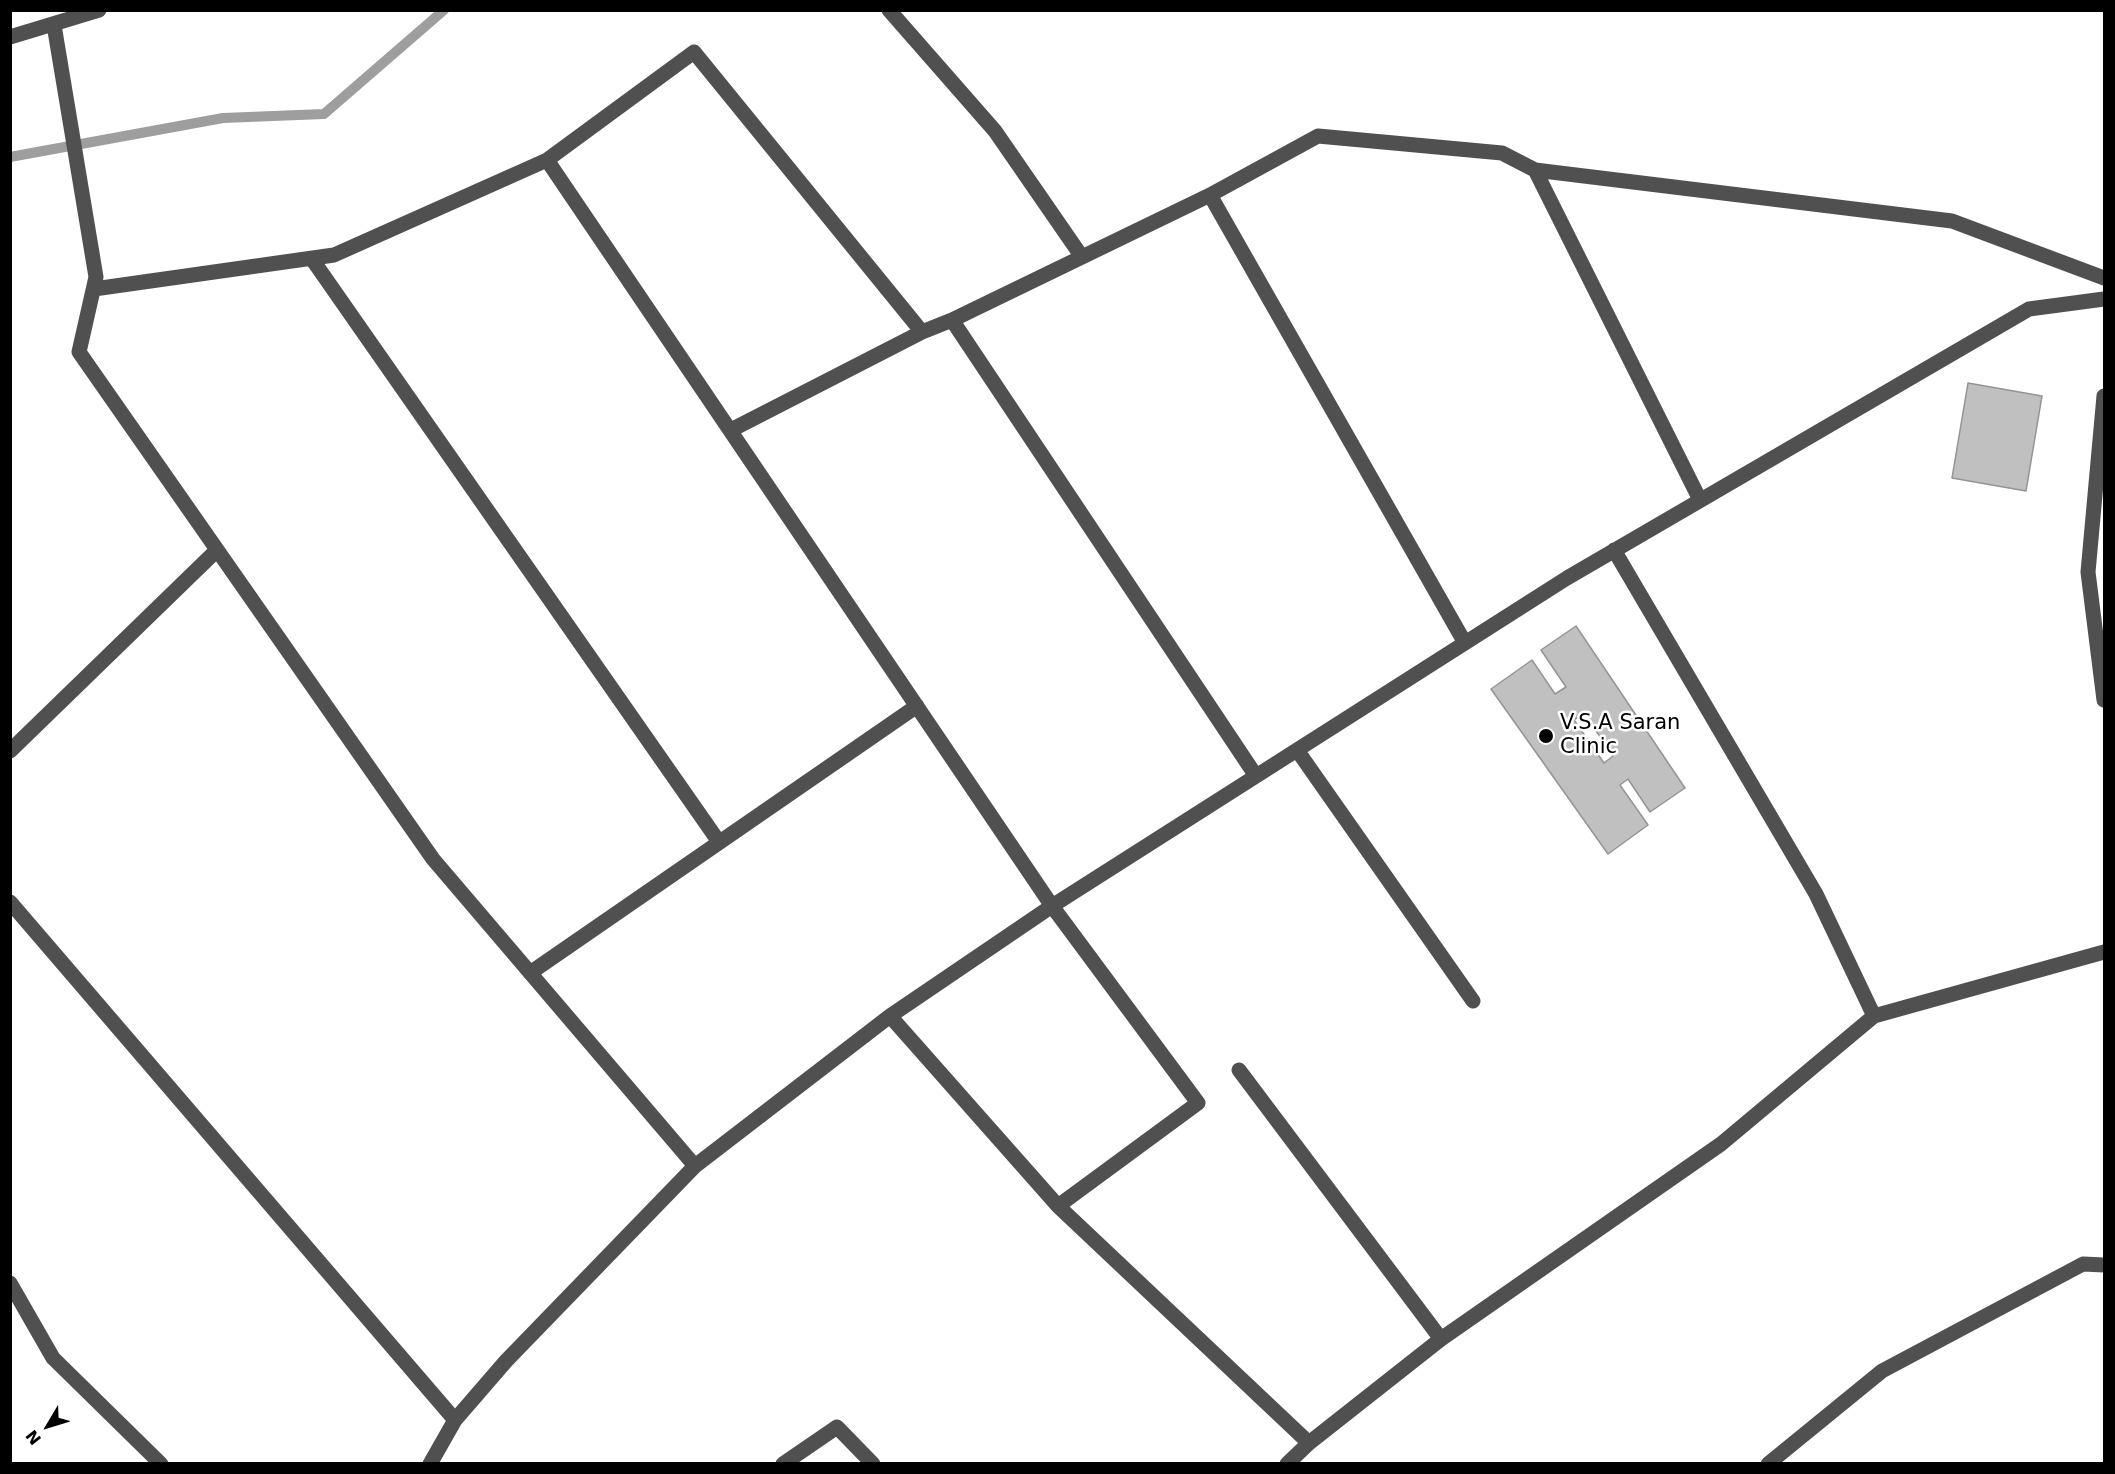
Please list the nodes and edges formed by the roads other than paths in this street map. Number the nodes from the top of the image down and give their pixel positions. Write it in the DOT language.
graph roads {
  1 [pos="99,10"];
  2 [pos="889,10"];
  3 [pos="54,25"];
  4 [pos="10,37"];
  5 [pos="547,159"];
  6 [pos="1535,170"];
  7 [pos="1210,195"];
  8 [pos="1082,257"];
  9 [pos="312,259"];
  10 [pos="2104,278"];
  11 [pos="94,289"];
  12 [pos="2104,299"];
  13 [pos="952,320"];
  14 [pos="922,333"];
  15 [pos="2104,396"];
  16 [pos="731,430"];
  17 [pos="2101,467"];
  18 [pos="1700,500"];
  19 [pos="217,550"];
  20 [pos="1614,550"];
  21 [pos="1465,643"];
  22 [pos="2104,700"];
  23 [pos="917,706"];
  24 [pos="1297,750"];
  25 [pos="10,751"];
  26 [pos="1256,776"];
  27 [pos="719,842"];
  28 [pos="10,902"];
  29 [pos="1052,906"];
  30 [pos="2104,952"];
  31 [pos="530,973"];
  32 [pos="1473,1001"];
  33 [pos="890,1016"];
  34 [pos="1874,1016"];
  35 [pos="1239,1070"];
  36 [pos="695,1166"];
  37 [pos="1058,1206"];
  38 [pos="2104,1265"];
  39 [pos="10,1283"];
  40 [pos="1441,1339"];
  41 [pos="454,1420"];
  42 [pos="1309,1443"];
  43 [pos="161,1464"];
  44 [pos="430,1464"];
  45 [pos="783,1464"];
  46 [pos="873,1464"];
  47 [pos="1287,1464"];
  48 [pos="1768,1464"];
  1 -- 3 [label="street"];
  2 -- 8 [label="street"];
  3 -- 4 [label="street"];
  3 -- 11 [label="street"];
  5 -- 9 [label="street"];
  5 -- 14 [label="street"];
  5 -- 16 [label="street"];
  6 -- 7 [label="street"];
  6 -- 10 [label="street"];
  6 -- 18 [label="street"];
  7 -- 8 [label="street"];
  7 -- 21 [label="street"];
  8 -- 13 [label="street"];
  9 -- 11 [label="street"];
  9 -- 27 [label="street"];
  11 -- 19 [label="street"];
  12 -- 18 [label="street"];
  13 -- 14 [label="street"];
  13 -- 26 [label="street"];
  14 -- 16 [label="street"];
  15 -- 17 [label="street"];
  16 -- 23 [label="street"];
  17 -- 22 [label="street"];
  18 -- 20 [label="street"];
  19 -- 25 [label="street"];
  19 -- 31 [label="street"];
  20 -- 21 [label="street"];
  20 -- 34 [label="street"];
  21 -- 24 [label="street"];
  23 -- 27 [label="street"];
  23 -- 29 [label="street"];
  24 -- 26 [label="street"];
  24 -- 32 [label="street"];
  26 -- 29 [label="street"];
  27 -- 31 [label="street"];
  28 -- 41 [label="street"];
  29 -- 33 [label="street"];
  29 -- 37 [label="street"];
  30 -- 34 [label="street"];
  31 -- 36 [label="street"];
  33 -- 36 [label="street"];
  33 -- 37 [label="street"];
  34 -- 40 [label="street"];
  35 -- 40 [label="street"];
  36 -- 41 [label="street"];
  37 -- 42 [label="street"];
  38 -- 48 [label="street"];
  39 -- 43 [label="street"];
  40 -- 42 [label="street"];
  41 -- 44 [label="street"];
  42 -- 47 [label="street"];
  45 -- 46 [label="street"];
}
